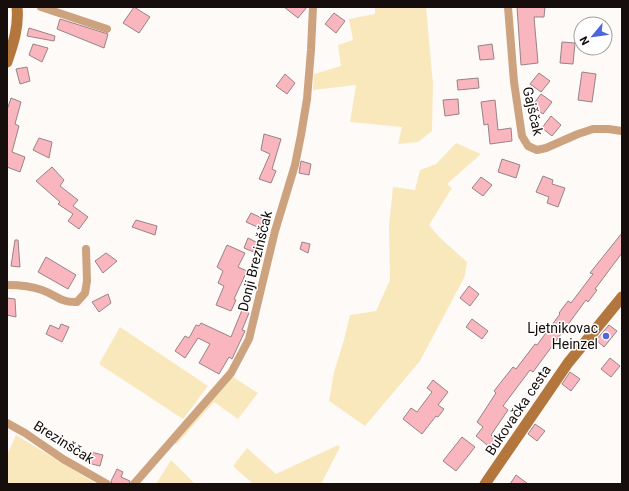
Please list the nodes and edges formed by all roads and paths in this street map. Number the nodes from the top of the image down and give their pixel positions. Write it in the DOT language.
graph roads {
  1 [pos="17,7"];
  2 [pos="41,7"];
  3 [pos="313,7"];
  4 [pos="508,7"];
  5 [pos="107,29"];
  6 [pos="7,62"];
  7 [pos="622,131"];
  8 [pos="86,249"];
  9 [pos="7,286"];
  10 [pos="622,297"];
  11 [pos="7,424"];
  12 [pos="107,484"];
  13 [pos="134,484"];
  14 [pos="485,484"];
  1 -- 6 [label="main road"];
  2 -- 5 [label="street"];
  3 -- 13 [label="street, Donji Brezinščak"];
  4 -- 7 [label="street, Gajščak"];
  8 -- 9 [label="street"];
  10 -- 14 [label="main road, Bukovačka cesta"];
  11 -- 12 [label="street, Brezinščak"];
}
